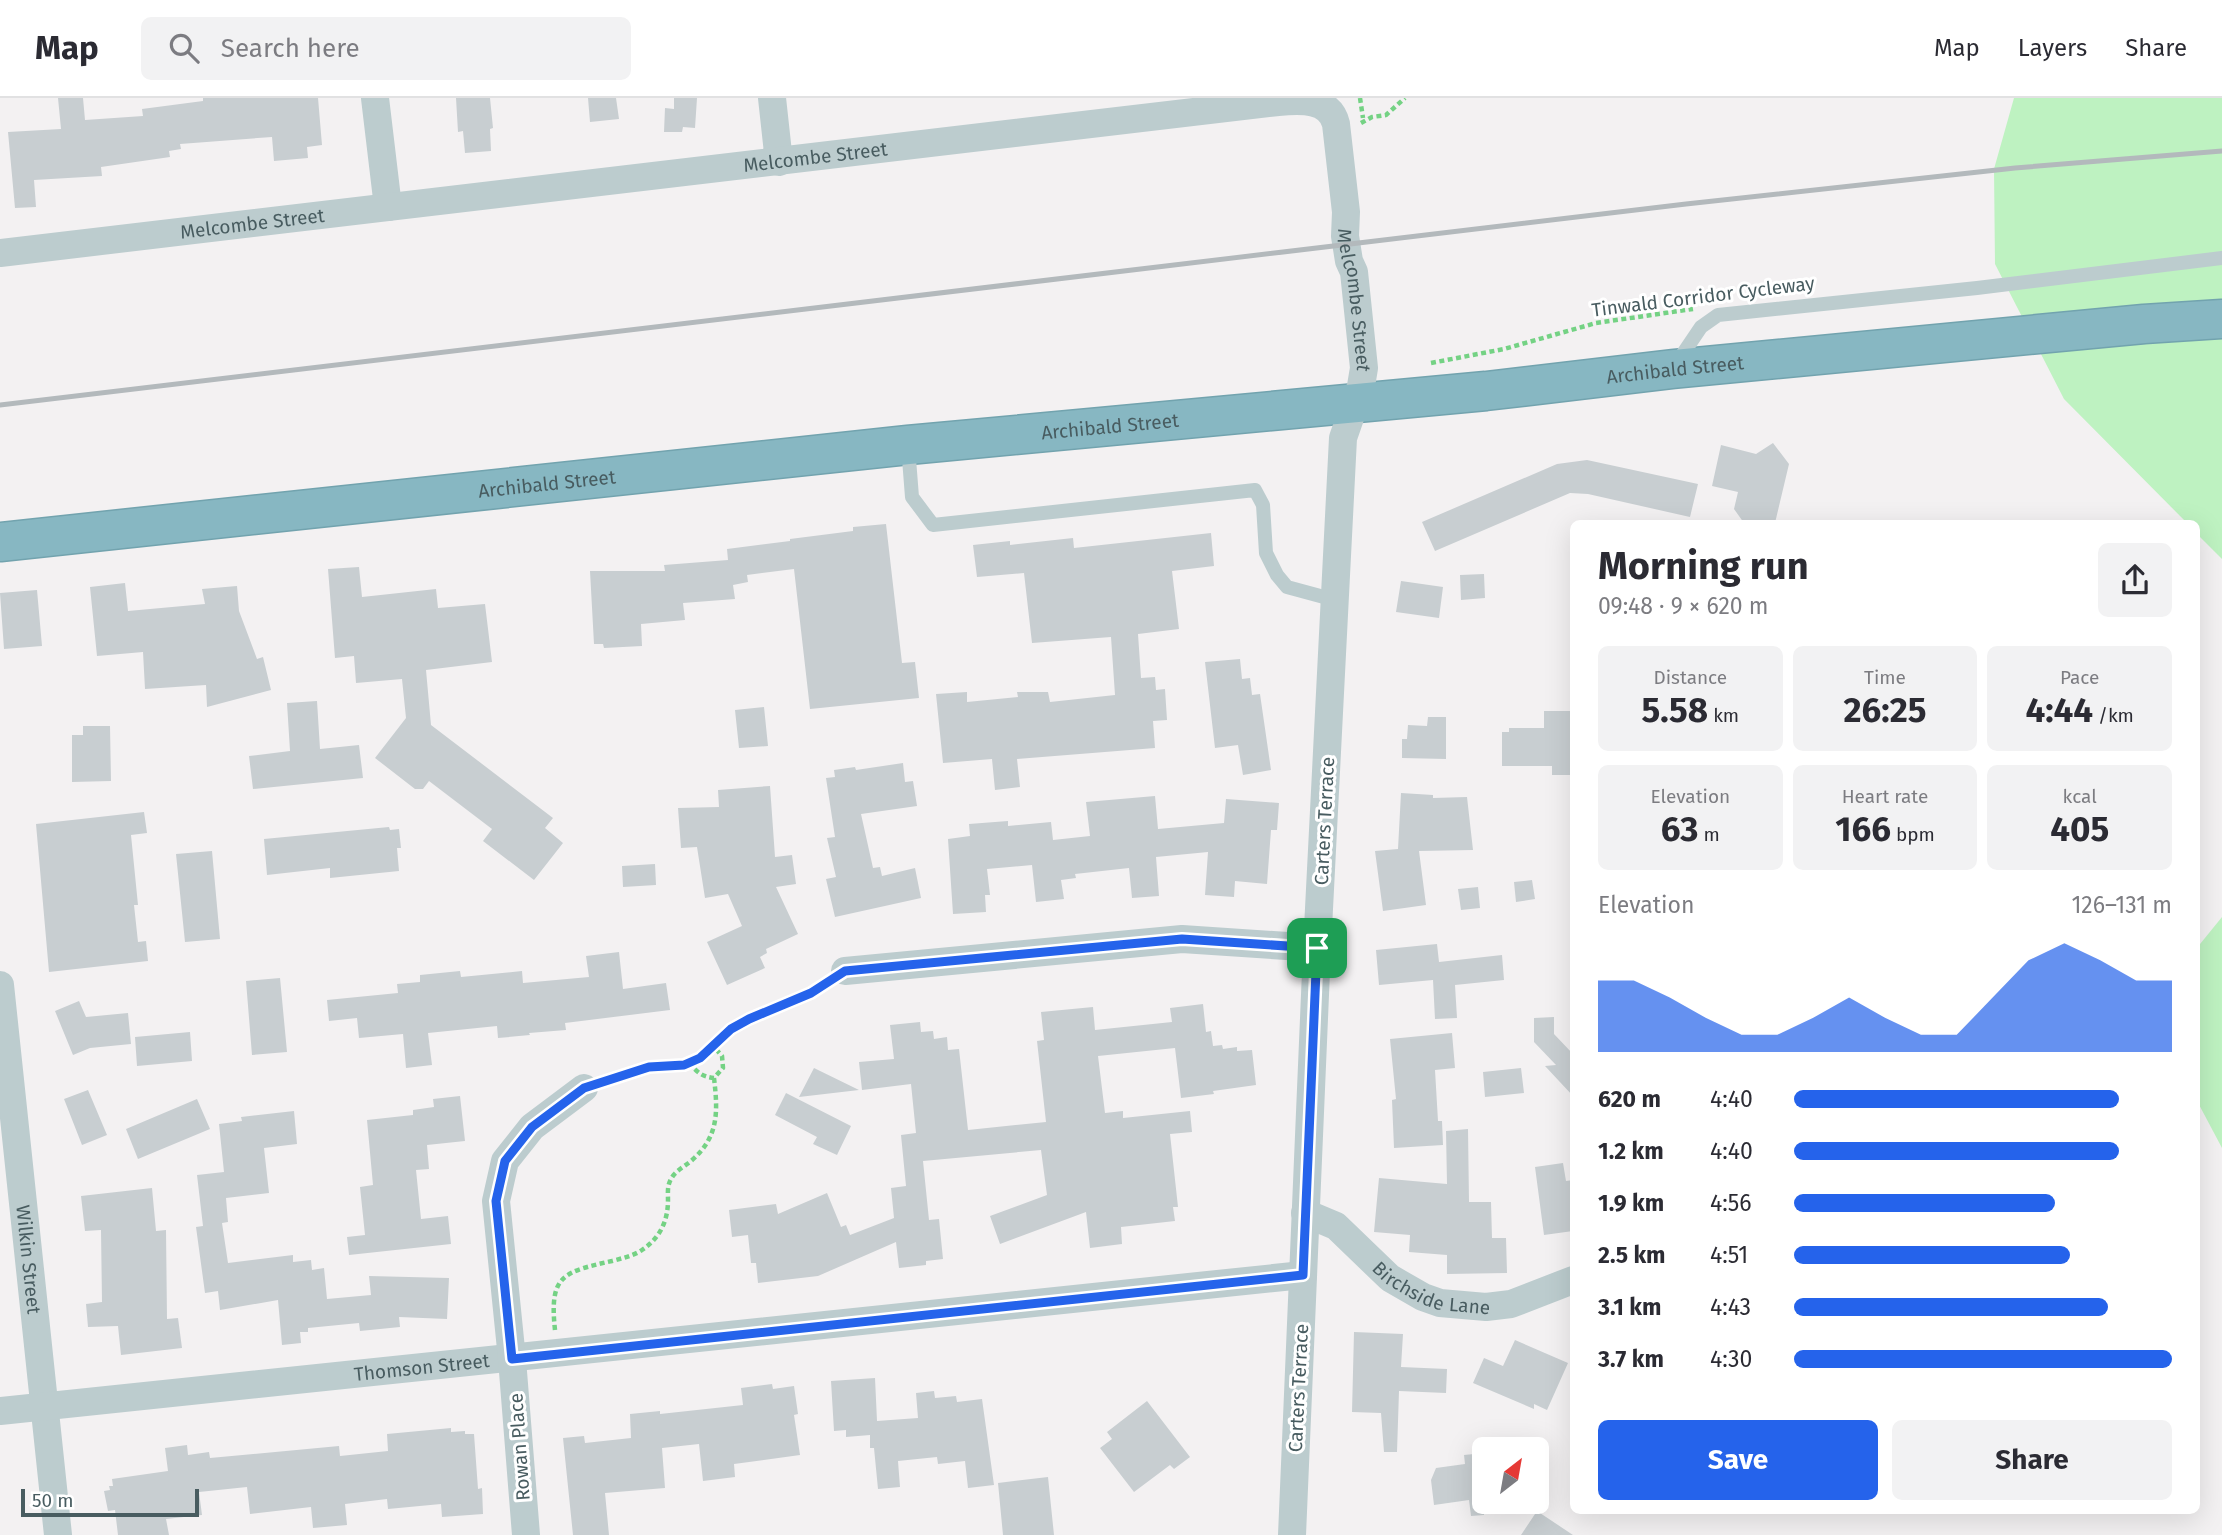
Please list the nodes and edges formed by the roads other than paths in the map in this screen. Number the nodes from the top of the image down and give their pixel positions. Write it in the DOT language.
graph roads {
  1 [pos="375,98"];
  2 [pos="772,98"];
  3 [pos="1194,105"];
  4 [pos="1345,107"];
  5 [pos="779,162"];
  6 [pos="388,207"];
  7 [pos="0,253"];
  8 [pos="2222,258"];
  9 [pos="2222,319"];
  10 [pos="1673,369"];
  11 [pos="1354,403"];
  12 [pos="908,445"];
  13 [pos="0,542"];
  14 [pos="1335,600"];
  15 [pos="1317,948"];
  16 [pos="845,971"];
  17 [pos="0,985"];
  18 [pos="584,1088"];
  19 [pos="1305,1213"];
  20 [pos="1303,1275"];
  21 [pos="1570,1281"];
  22 [pos="512,1359"];
  23 [pos="44,1407"];
  24 [pos="0,1411"];
  25 [pos="58,1535"];
  26 [pos="526,1535"];
  27 [pos="1292,1535"];
  1 -- 6 [label="street"];
  2 -- 5 [label="street"];
  3 -- 4 [label="street, Melcombe Street"];
  3 -- 5 [label="street, Melcombe Street"];
  4 -- 11 [label="street, Melcombe Street"];
  5 -- 6 [label="street, Melcombe Street"];
  6 -- 7 [label="street, Melcombe Street"];
  8 -- 10 [label="lane"];
  9 -- 10 [label="highway, Archibald Street"];
  10 -- 11 [label="highway, Archibald Street"];
  11 -- 12 [label="highway, Archibald Street"];
  11 -- 14 [label="street, Carters Terrace"];
  12 -- 13 [label="highway, Archibald Street"];
  12 -- 14 [label="lane"];
  14 -- 15 [label="street, Carters Terrace"];
  15 -- 16 [label="street"];
  15 -- 19 [label="street, Carters Terrace"];
  17 -- 23 [label="street, Wilkin Street"];
  18 -- 22 [label="street, Rowan Place"];
  19 -- 20 [label="street, Carters Terrace"];
  19 -- 21 [label="street, Birchside Lane"];
  20 -- 22 [label="street, Thomson Street"];
  20 -- 27 [label="street, Carters Terrace"];
  22 -- 23 [label="street, Thomson Street"];
  22 -- 26 [label="street, Rowan Place"];
  23 -- 24 [label="street, Thomson Street"];
  23 -- 25 [label="street, Wilkin Street"];
}
